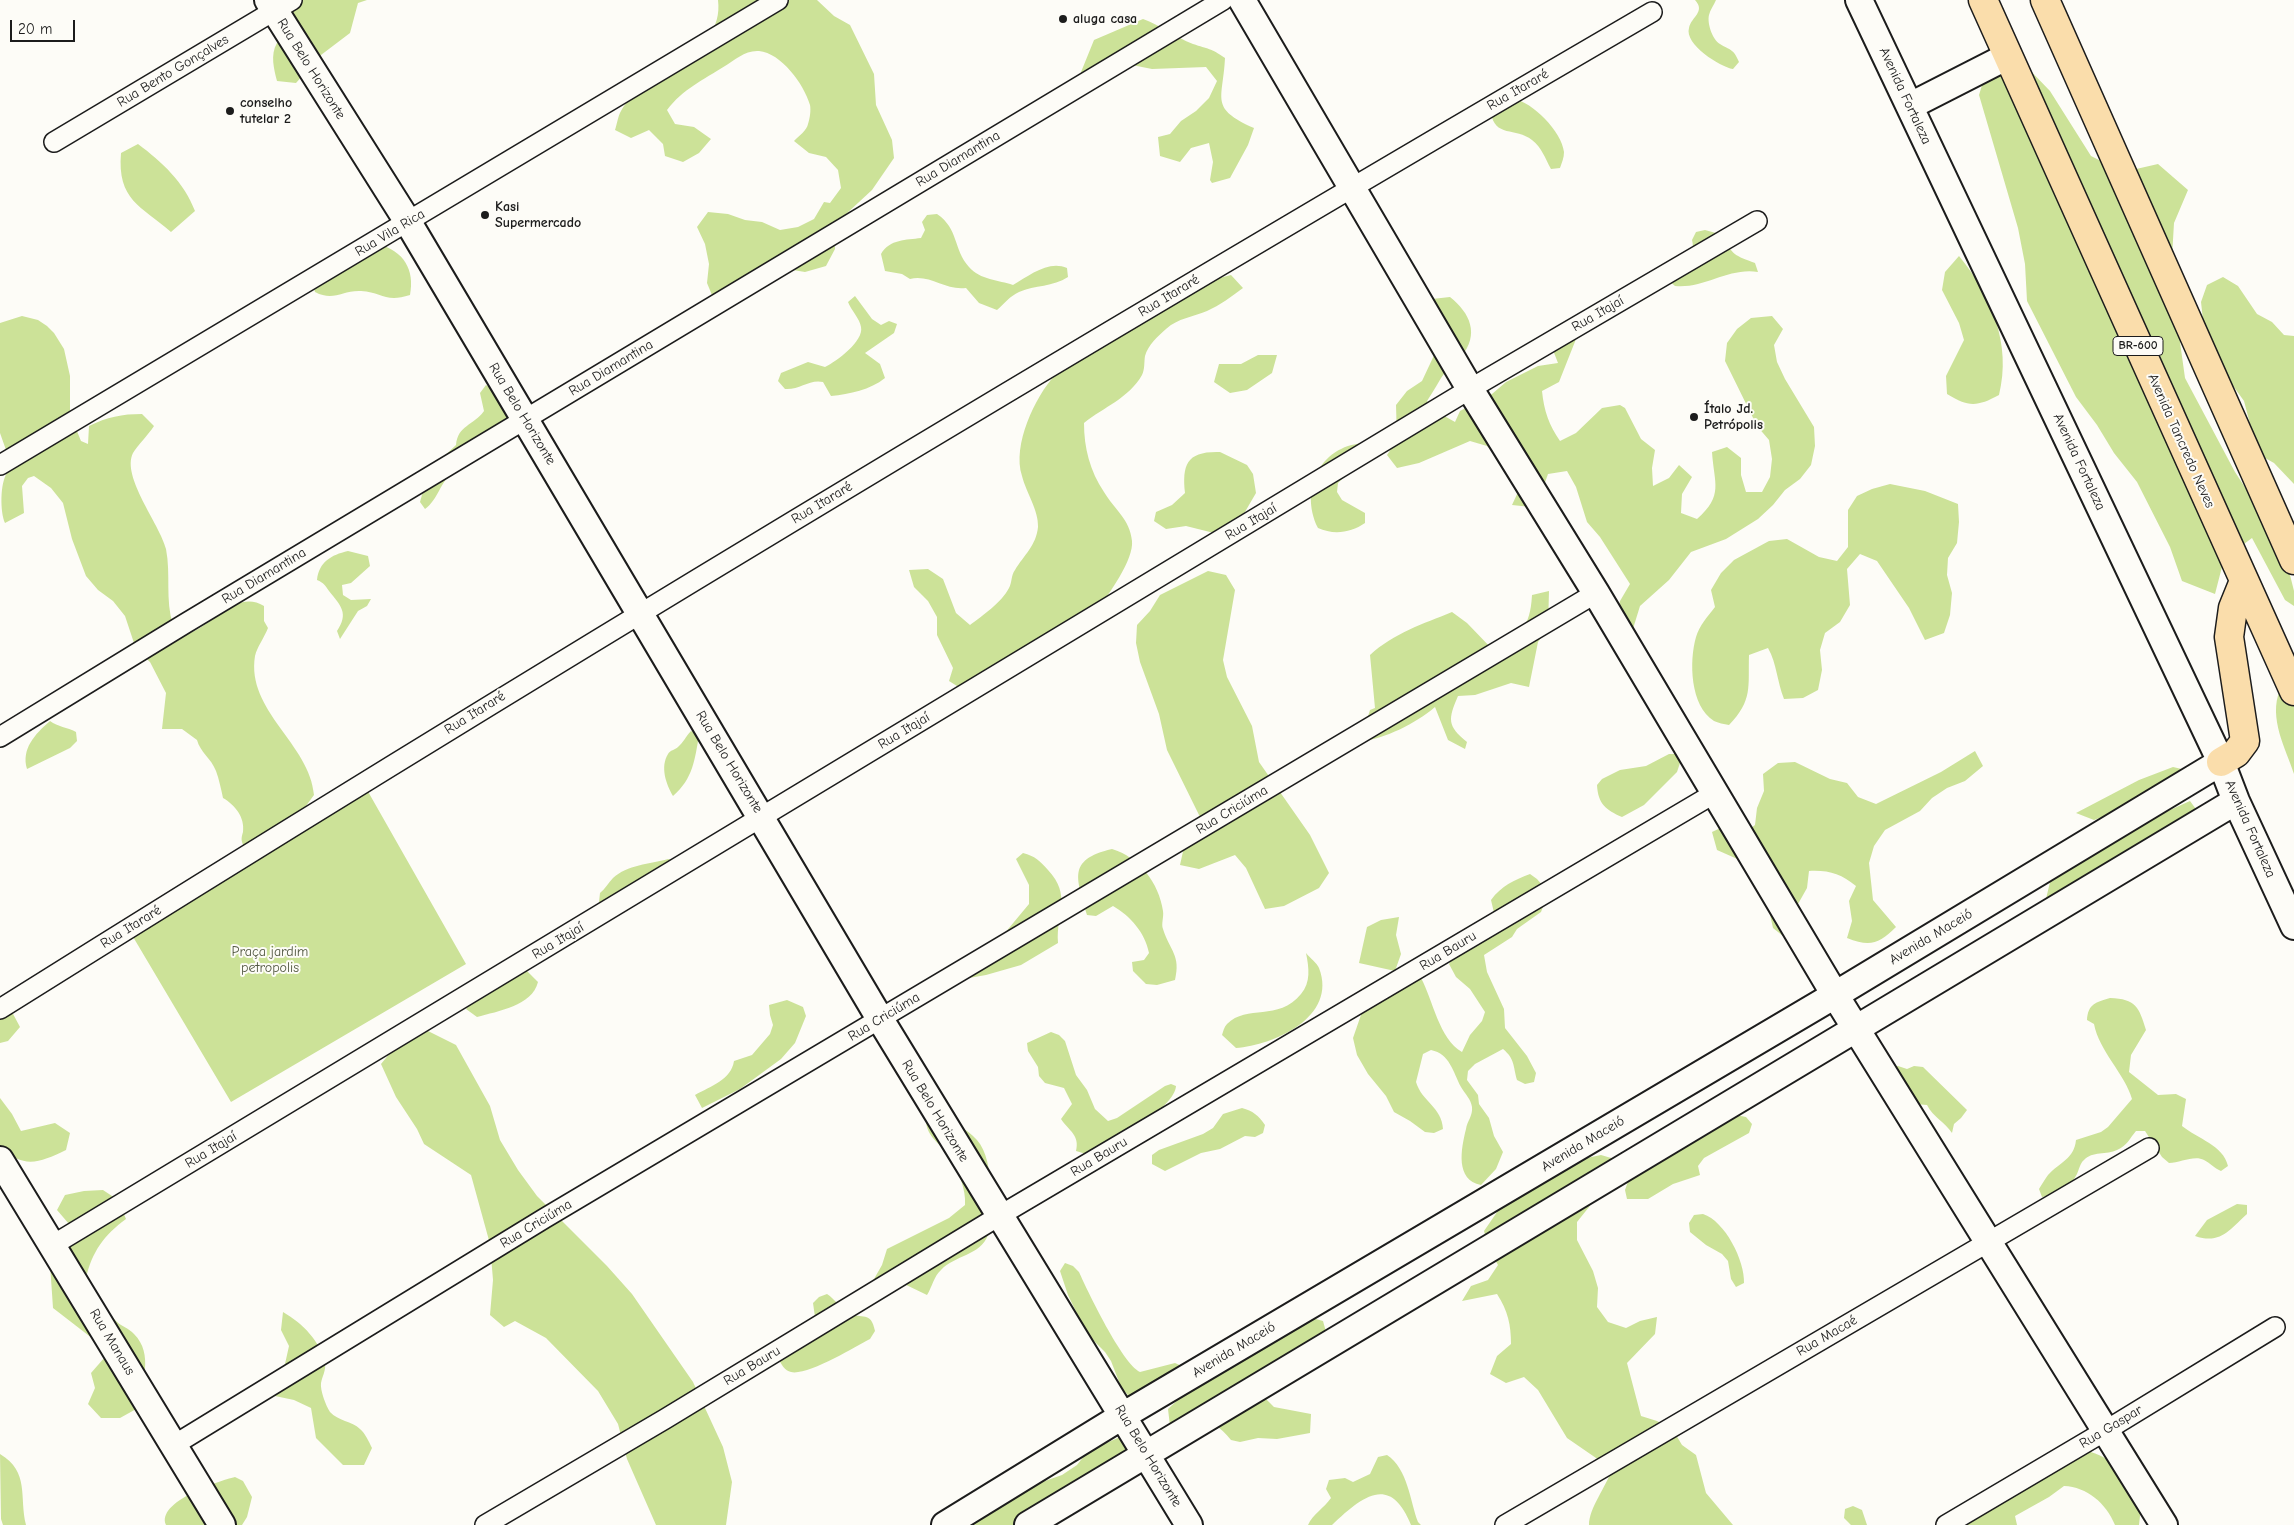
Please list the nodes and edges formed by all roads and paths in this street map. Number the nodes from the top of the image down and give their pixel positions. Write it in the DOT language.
graph roads {
  1 [pos="778,0"];
  2 [pos="1223,0"];
  3 [pos="1242,0"];
  4 [pos="1859,0"];
  5 [pos="1983,0"];
  6 [pos="2045,0"];
  7 [pos="278,3"];
  8 [pos="1652,12"];
  9 [pos="2008,56"];
  10 [pos="1910,106"];
  11 [pos="54,142"];
  12 [pos="1350,188"];
  13 [pos="1757,221"];
  14 [pos="408,222"];
  15 [pos="1470,389"];
  16 [pos="526,419"];
  17 [pos="0,465"];
  18 [pos="2294,560"];
  19 [pos="2244,581"];
  20 [pos="1596,593"];
  21 [pos="639,612"];
  22 [pos="2294,691"];
  23 [pos="0,737"];
  24 [pos="2221,762"];
  25 [pos="1715,793"];
  26 [pos="2236,801"];
  27 [pos="762,817"];
  28 [pos="2294,926"];
  29 [pos="1834,995"];
  30 [pos="0,1009"];
  31 [pos="880,1019"];
  32 [pos="1856,1030"];
  33 [pos="2149,1148"];
  34 [pos="0,1160"];
  35 [pos="999,1216"];
  36 [pos="1988,1241"];
  37 [pos="53,1245"];
  38 [pos="2275,1327"];
  39 [pos="1124,1415"];
  40 [pos="2105,1431"];
  41 [pos="174,1445"];
  42 [pos="1147,1454"];
  43 [pos="222,1525"];
  44 [pos="485,1525"];
  45 [pos="945,1525"];
  46 [pos="1028,1525"];
  47 [pos="1189,1525"];
  48 [pos="1505,1525"];
  49 [pos="1946,1525"];
  50 [pos="2164,1525"];
  1 -- 14 [label="street, Rua Vila Rica"];
  2 -- 16 [label="street, Rua Diamantina"];
  3 -- 12 [label="street"];
  4 -- 10 [label="street, Avenida Fortaleza"];
  5 -- 9 [label="main road, Avenida Tancredo Neves / BR-600"];
  6 -- 18 [label="main road"];
  7 -- 11 [label="street, Rua Bento Gonçalves"];
  7 -- 14 [label="street, Rua Belo Horizonte"];
  8 -- 12 [label="street, Rua Itararé"];
  9 -- 10 [label="street"];
  9 -- 19 [label="main road, Avenida Tancredo Neves / BR-600"];
  10 -- 24 [label="street, Avenida Fortaleza"];
  12 -- 15 [label="street"];
  12 -- 21 [label="street, Rua Itararé"];
  13 -- 15 [label="street, Rua Itajaí"];
  14 -- 16 [label="street, Rua Belo Horizonte"];
  14 -- 17 [label="street, Rua Vila Rica"];
  15 -- 20 [label="street"];
  15 -- 27 [label="street, Rua Itajaí"];
  16 -- 21 [label="street, Rua Belo Horizonte"];
  16 -- 23 [label="street, Rua Diamantina"];
  19 -- 22 [label="main road, Avenida Tancredo Neves / BR-600"];
  19 -- 24 [label="main road"];
  20 -- 25 [label="street"];
  20 -- 31 [label="street, Rua Criciúma"];
  21 -- 27 [label="street, Rua Belo Horizonte"];
  21 -- 30 [label="street, Rua Itararé"];
  24 -- 26 [label="street, Avenida Fortaleza"];
  24 -- 29 [label="street, Avenida Maceió"];
  25 -- 29 [label="street"];
  25 -- 35 [label="street, Rua Bauru"];
  26 -- 28 [label="street, Avenida Fortaleza"];
  26 -- 32 [label="street"];
  27 -- 31 [label="street, Rua Belo Horizonte"];
  27 -- 37 [label="street, Rua Itajaí"];
  29 -- 32 [label="street"];
  29 -- 39 [label="street, Avenida Maceió"];
  31 -- 35 [label="street, Rua Belo Horizonte"];
  31 -- 41 [label="street, Rua Criciúma"];
  32 -- 36 [label="street"];
  32 -- 42 [label="street"];
  33 -- 36 [label="street, Rua Macaé"];
  34 -- 37 [label="street, Rua Manaus"];
  35 -- 39 [label="street, Rua Belo Horizonte"];
  35 -- 44 [label="street, Rua Bauru"];
  36 -- 40 [label="street"];
  36 -- 48 [label="street, Rua Macaé"];
  37 -- 41 [label="street, Rua Manaus"];
  38 -- 40 [label="street, Rua Gaspar"];
  39 -- 42 [label="street, Rua Belo Horizonte"];
  39 -- 45 [label="street, Avenida Maceió"];
  40 -- 49 [label="street, Rua Gaspar"];
  40 -- 50 [label="street"];
  41 -- 43 [label="street, Rua Manaus"];
  42 -- 46 [label="street"];
  42 -- 47 [label="street, Rua Belo Horizonte"];
}
